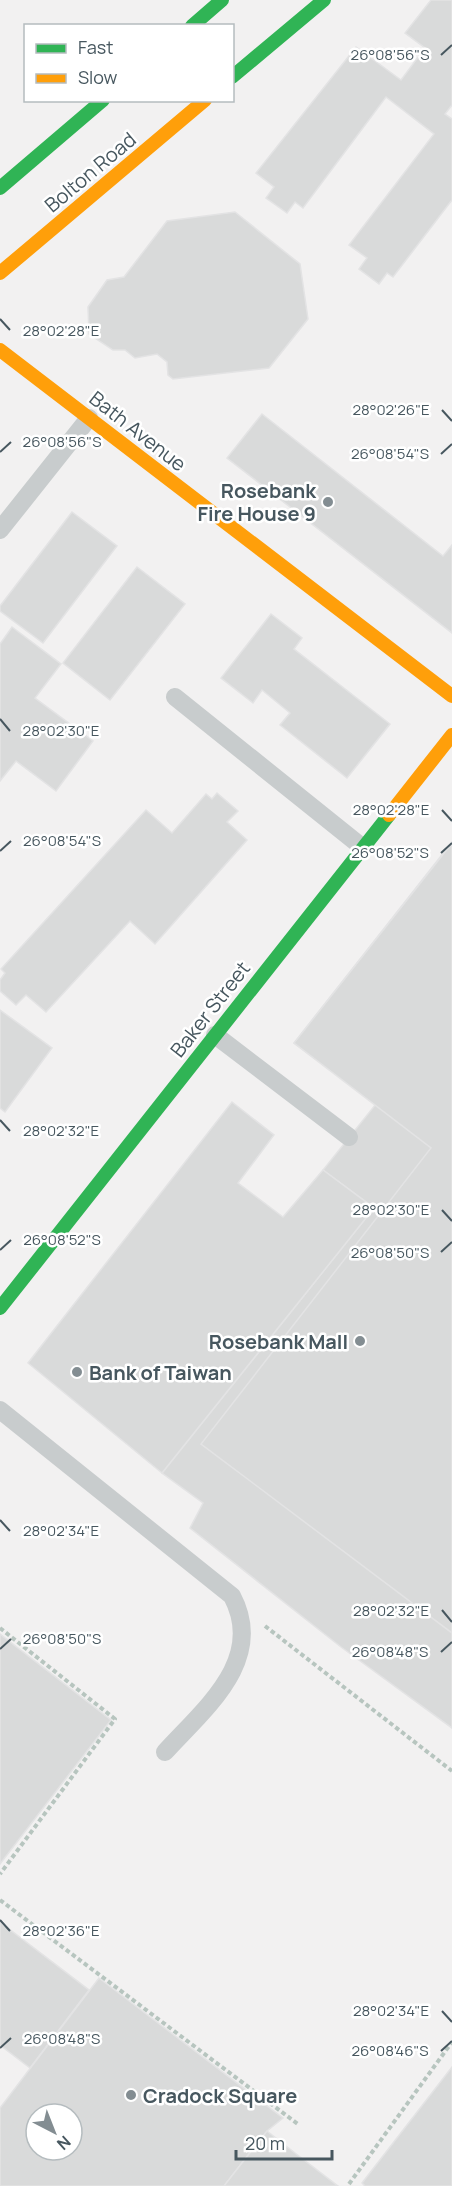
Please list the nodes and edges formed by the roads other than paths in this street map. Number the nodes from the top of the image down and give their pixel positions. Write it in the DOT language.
graph roads {
  1 [pos="222,0"];
  2 [pos="324,0"];
  3 [pos="194,24"];
  4 [pos="234,75"];
  5 [pos="102,102"];
  6 [pos="203,102"];
  7 [pos="0,188"];
  8 [pos="0,273"];
  9 [pos="0,350"];
  10 [pos="89,418"];
  11 [pos="0,530"];
  12 [pos="452,696"];
  13 [pos="175,697"];
  14 [pos="452,735"];
  15 [pos="362,848"];
  16 [pos="215,1035"];
  17 [pos="349,1137"];
  18 [pos="0,1308"];
  19 [pos="0,1410"];
  20 [pos="165,1752"];
  1 -- 3 [label="street"];
  2 -- 4 [label="street"];
  5 -- 7 [label="street"];
  6 -- 8 [label="street, Bolton Road"];
  9 -- 10 [label="street, Bath Avenue"];
  10 -- 11 [label="lane"];
  10 -- 12 [label="street, Bath Avenue"];
  13 -- 15 [label="lane"];
  14 -- 15 [label="street, Baker Street"];
  15 -- 16 [label="street, Baker Street"];
  16 -- 17 [label="lane"];
  16 -- 18 [label="street, Baker Street"];
  19 -- 20 [label="lane"];
}
